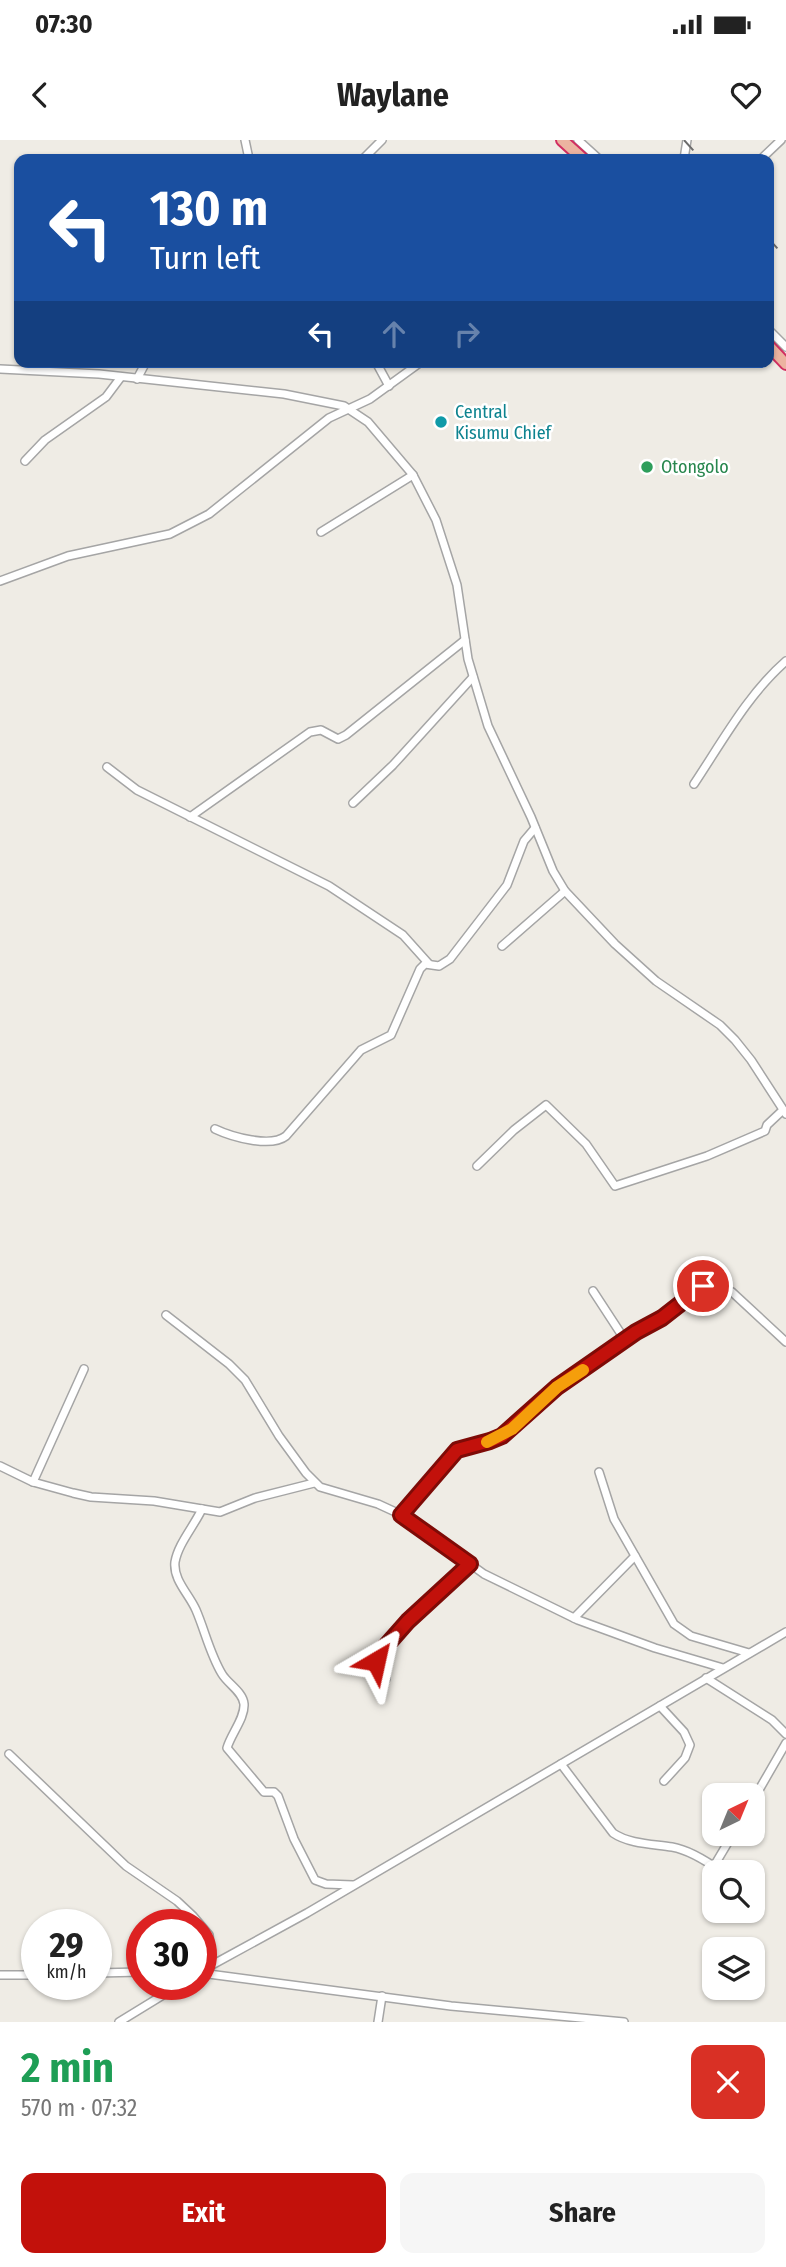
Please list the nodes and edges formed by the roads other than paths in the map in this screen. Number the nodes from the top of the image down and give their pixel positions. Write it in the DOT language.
graph roads {
  1 [pos="382,140"];
  2 [pos="562,140"];
  3 [pos="578,140"];
  4 [pos="781,140"];
  5 [pos="368,154"];
  6 [pos="577,154"];
  7 [pos="593,154"];
  8 [pos="766,154"];
  9 [pos="31,368"];
  10 [pos="143,368"];
  11 [pos="379,368"];
  12 [pos="413,368"];
  13 [pos="0,369"];
  14 [pos="30,371"];
  15 [pos="121,377"];
  16 [pos="138,379"];
  17 [pos="389,386"];
  18 [pos="351,409"];
  19 [pos="25,461"];
  20 [pos="413,475"];
  21 [pos="321,532"];
  22 [pos="0,581"];
  23 [pos="465,640"];
  24 [pos="786,661"];
  25 [pos="473,677"];
  26 [pos="107,767"];
  27 [pos="694,784"];
  28 [pos="353,803"];
  29 [pos="190,817"];
  30 [pos="535,828"];
  31 [pos="565,891"];
  32 [pos="502,946"];
  33 [pos="430,965"];
  34 [pos="785,1112"];
  35 [pos="215,1129"];
  36 [pos="477,1166"];
  37 [pos="593,1291"];
  38 [pos="166,1315"];
  39 [pos="625,1340"];
  40 [pos="786,1342"];
  41 [pos="84,1369"];
  42 [pos="0,1466"];
  43 [pos="599,1472"];
  44 [pos="33,1482"];
  45 [pos="314,1483"];
  46 [pos="202,1509"];
  47 [pos="401,1515"];
  48 [pos="635,1556"];
  49 [pos="470,1564"];
  50 [pos="574,1618"];
  51 [pos="786,1632"];
  52 [pos="749,1653"];
  53 [pos="723,1668"];
  54 [pos="706,1678"];
  55 [pos="386,1679"];
  56 [pos="660,1706"];
  57 [pos="786,1734"];
  58 [pos="786,1743"];
  59 [pos="9,1754"];
  60 [pos="561,1765"];
  61 [pos="664,1781"];
  62 [pos="763,1783"];
  63 [pos="702,1860"];
  64 [pos="354,1885"];
  65 [pos="186,1909"];
  66 [pos="217,1961"];
  67 [pos="217,1974"];
  68 [pos="0,1975"];
  69 [pos="21,1975"];
  70 [pos="382,1996"];
  71 [pos="155,2000"];
  72 [pos="119,2022"];
  73 [pos="378,2022"];
  74 [pos="624,2022"];
  1 -- 5 [label="street"];
  2 -- 6 [label="highway"];
  3 -- 7 [label="street"];
  4 -- 8 [label="street"];
  9 -- 14 [label="street"];
  10 -- 16 [label="street"];
  11 -- 17 [label="street"];
  12 -- 17 [label="street"];
  13 -- 14 [label="street"];
  14 -- 15 [label="street"];
  15 -- 16 [label="street"];
  15 -- 19 [label="street"];
  16 -- 18 [label="street"];
  17 -- 18 [label="street"];
  18 -- 20 [label="street"];
  18 -- 22 [label="street"];
  20 -- 21 [label="street"];
  20 -- 23 [label="street"];
  23 -- 25 [label="street"];
  23 -- 29 [label="street"];
  24 -- 27 [label="street"];
  25 -- 28 [label="street"];
  25 -- 30 [label="street"];
  26 -- 29 [label="street"];
  29 -- 33 [label="street"];
  30 -- 31 [label="street"];
  30 -- 33 [label="street"];
  31 -- 32 [label="street"];
  31 -- 34 [label="street"];
  33 -- 35 [label="street"];
  34 -- 36 [label="street"];
  37 -- 39 [label="street"];
  38 -- 45 [label="street"];
  39 -- 40 [label="street"];
  39 -- 47 [label="street"];
  41 -- 44 [label="street"];
  42 -- 44 [label="street"];
  43 -- 48 [label="street"];
  44 -- 46 [label="street"];
  45 -- 46 [label="street"];
  45 -- 47 [label="street"];
  46 -- 64 [label="street"];
  47 -- 49 [label="street"];
  48 -- 50 [label="street"];
  48 -- 52 [label="street"];
  49 -- 50 [label="street"];
  49 -- 55 [label="street"];
  50 -- 53 [label="street"];
  51 -- 52 [label="street"];
  52 -- 53 [label="street"];
  53 -- 54 [label="street"];
  54 -- 56 [label="street"];
  54 -- 57 [label="street"];
  56 -- 60 [label="street"];
  56 -- 61 [label="street"];
  58 -- 62 [label="street"];
  59 -- 65 [label="street"];
  60 -- 63 [label="street"];
  60 -- 64 [label="street"];
  64 -- 66 [label="street"];
  67 -- 70 [label="street"];
  68 -- 69 [label="street"];
  70 -- 73 [label="street"];
  70 -- 74 [label="street"];
  71 -- 72 [label="street"];
}
